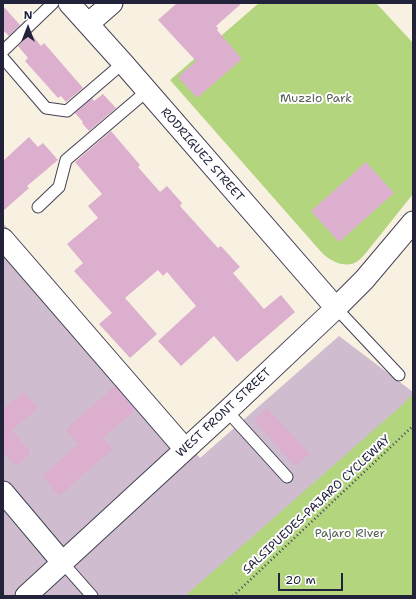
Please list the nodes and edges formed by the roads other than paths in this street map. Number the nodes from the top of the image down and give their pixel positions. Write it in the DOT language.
graph roads {
  1 [pos="53,3"];
  2 [pos="69,3"];
  3 [pos="112,3"];
  4 [pos="88,24"];
  5 [pos="3,51"];
  6 [pos="3,58"];
  7 [pos="122,63"];
  8 [pos="147,91"];
  9 [pos="38,207"];
  10 [pos="413,222"];
  11 [pos="3,239"];
  12 [pos="336,308"];
  13 [pos="399,375"];
  14 [pos="227,411"];
  15 [pos="185,449"];
  16 [pos="287,476"];
  17 [pos="3,492"];
  18 [pos="62,562"];
  19 [pos="26,596"];
  20 [pos="92,596"];
  1 -- 5 [label="lane"];
  2 -- 4 [label="street, RODRIGUEZ STREET"];
  3 -- 4 [label="street"];
  4 -- 7 [label="street, RODRIGUEZ STREET"];
  6 -- 7 [label="lane"];
  7 -- 8 [label="street, RODRIGUEZ STREET"];
  8 -- 9 [label="lane"];
  8 -- 12 [label="street, RODRIGUEZ STREET"];
  10 -- 12 [label="street, WEST FRONT STREET"];
  11 -- 15 [label="street"];
  12 -- 13 [label="lane"];
  12 -- 14 [label="street, WEST FRONT STREET"];
  14 -- 15 [label="street, WEST FRONT STREET"];
  14 -- 16 [label="lane"];
  15 -- 18 [label="street, WEST FRONT STREET"];
  17 -- 18 [label="street"];
  18 -- 19 [label="street, WEST FRONT STREET"];
  18 -- 20 [label="lane"];
}
